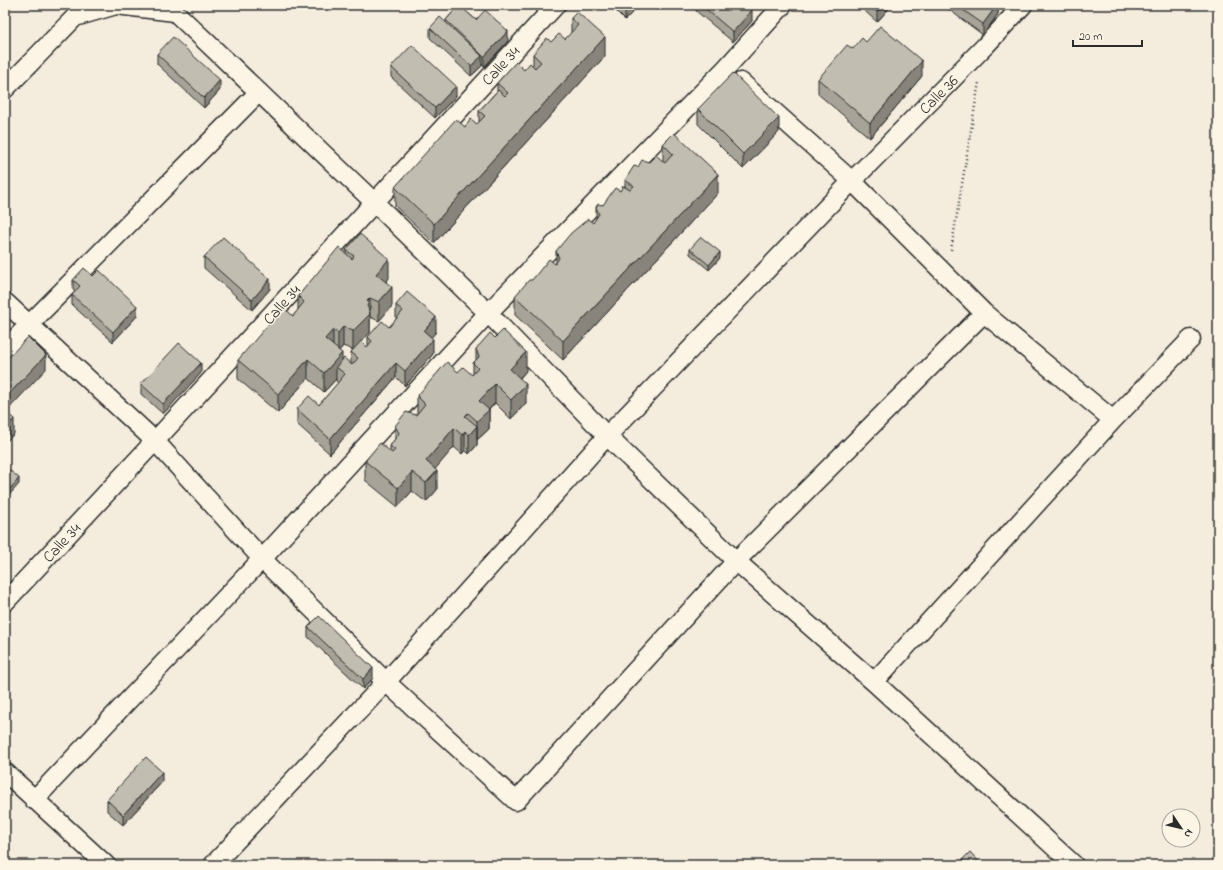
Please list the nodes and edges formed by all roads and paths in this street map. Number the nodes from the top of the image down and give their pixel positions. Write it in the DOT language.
graph roads {
  1 [pos="556,5"];
  2 [pos="783,5"];
  3 [pos="1023,5"];
  4 [pos="985,46"];
  5 [pos="726,68"];
  6 [pos="5,89"];
  7 [pos="259,92"];
  8 [pos="852,181"];
  9 [pos="374,202"];
  10 [pos="947,277"];
  11 [pos="5,302"];
  12 [pos="488,313"];
  13 [pos="984,313"];
  14 [pos="28,324"];
  15 [pos="1191,338"];
  16 [pos="5,349"];
  17 [pos="1113,420"];
  18 [pos="607,436"];
  19 [pos="155,441"];
  20 [pos="262,558"];
  21 [pos="736,561"];
  22 [pos="5,602"];
  23 [pos="386,682"];
  24 [pos="874,682"];
  25 [pos="5,772"];
  26 [pos="34,800"];
  27 [pos="106,865"];
  28 [pos="213,865"];
  29 [pos="1074,865"];
  1 -- 9 [label="street, Calle 34"];
  2 -- 5 [label="street"];
  3 -- 4 [label="street, Calle 36"];
  4 -- 8 [label="street, Calle 36"];
  4 -- 10 [label="path"];
  5 -- 8 [label="street"];
  5 -- 12 [label="street"];
  6 -- 7 [label="street"];
  7 -- 9 [label="street"];
  7 -- 14 [label="street"];
  8 -- 10 [label="street"];
  8 -- 18 [label="street, Calle 36"];
  9 -- 12 [label="street"];
  9 -- 19 [label="street, Calle 34"];
  10 -- 13 [label="street"];
  11 -- 14 [label="street"];
  12 -- 18 [label="street"];
  12 -- 20 [label="street"];
  13 -- 17 [label="street"];
  13 -- 21 [label="street"];
  14 -- 16 [label="street"];
  14 -- 19 [label="street"];
  15 -- 17 [label="street"];
  17 -- 24 [label="street"];
  18 -- 21 [label="street"];
  18 -- 23 [label="street, Calle 36"];
  19 -- 20 [label="street"];
  19 -- 22 [label="street, Calle 34"];
  20 -- 23 [label="street"];
  20 -- 26 [label="street"];
  21 -- 23 [label="street"];
  21 -- 24 [label="street"];
  23 -- 28 [label="street, Calle 36"];
  24 -- 29 [label="street"];
  25 -- 26 [label="street"];
  26 -- 27 [label="street"];
}
